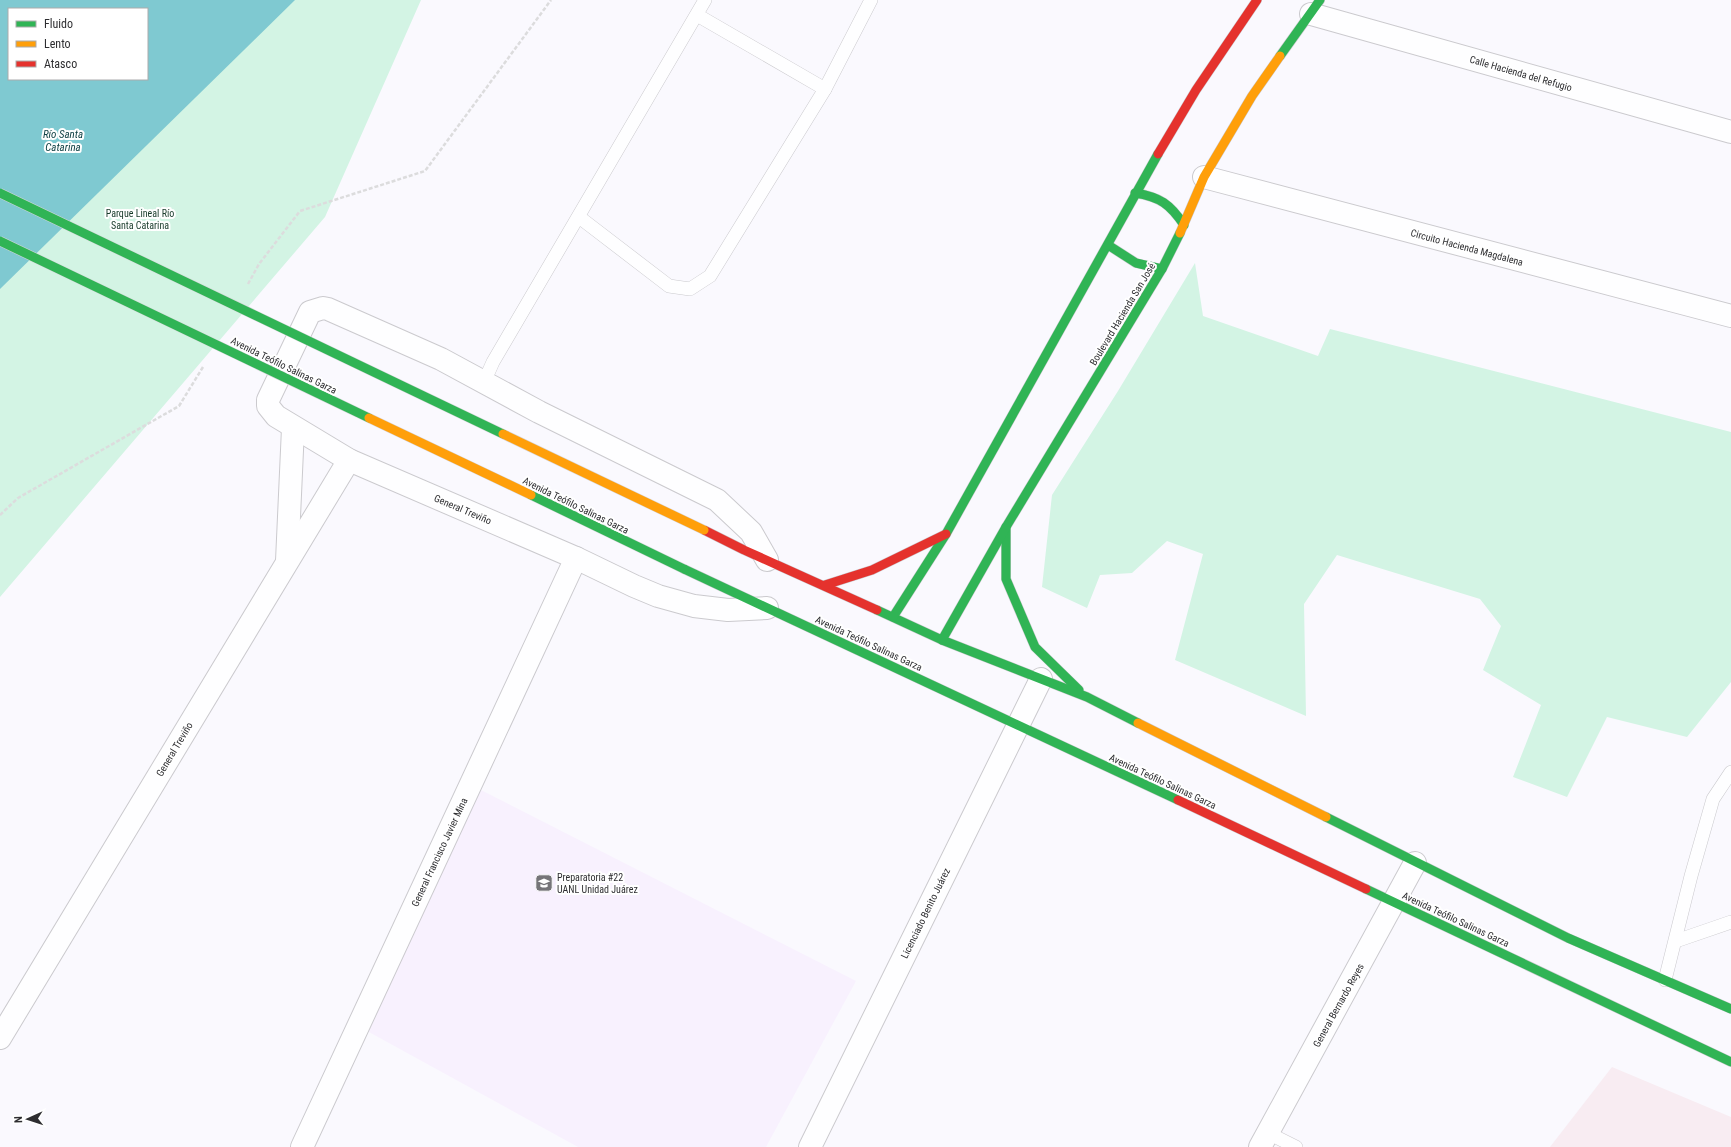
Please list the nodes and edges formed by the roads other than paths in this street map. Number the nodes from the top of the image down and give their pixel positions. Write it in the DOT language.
graph roads {
  1 [pos="705,0"];
  2 [pos="871,0"];
  3 [pos="1257,0"];
  4 [pos="1316,7"];
  5 [pos="697,15"];
  6 [pos="825,89"];
  7 [pos="1731,132"];
  8 [pos="1204,177"];
  9 [pos="0,193"];
  10 [pos="1135,194"];
  11 [pos="579,217"];
  12 [pos="1184,225"];
  13 [pos="0,241"];
  14 [pos="1108,245"];
  15 [pos="1162,269"];
  16 [pos="1731,316"];
  17 [pos="484,382"];
  18 [pos="285,422"];
  19 [pos="349,460"];
  20 [pos="1006,527"];
  21 [pos="946,534"];
  22 [pos="576,558"];
  23 [pos="767,560"];
  24 [pos="286,563"];
  25 [pos="825,585"];
  26 [pos="767,608"];
  27 [pos="892,617"];
  28 [pos="942,640"];
  29 [pos="1041,679"];
  30 [pos="1087,697"];
  31 [pos="1018,724"];
  32 [pos="1731,772"];
  33 [pos="1415,863"];
  34 [pos="1394,902"];
  35 [pos="1731,922"];
  36 [pos="1676,941"];
  37 [pos="1665,980"];
  38 [pos="1731,1009"];
  39 [pos="0,1038"];
  40 [pos="1731,1062"];
  41 [pos="1264,1140"];
  42 [pos="302,1147"];
  43 [pos="810,1147"];
  44 [pos="1296,1147"];
  1 -- 5 [label="lane"];
  2 -- 6 [label="lane"];
  3 -- 10 [label="main road"];
  4 -- 7 [label="street, Calle Hacienda del Refugio"];
  4 -- 8 [label="main road, Boulevard Hacienda San José"];
  5 -- 6 [label="lane"];
  5 -- 11 [label="lane"];
  6 -- 11 [label="lane"];
  8 -- 12 [label="main road, Boulevard Hacienda San José"];
  8 -- 16 [label="street, Circuito Hacienda Magdalena"];
  9 -- 23 [label="main road, bridge"];
  10 -- 12 [label="main road"];
  10 -- 14 [label="main road"];
  11 -- 17 [label="lane"];
  12 -- 15 [label="main road, Boulevard Hacienda San José"];
  13 -- 26 [label="main road, Avenida Teófilo Salinas Garza, bridge"];
  14 -- 15 [label="main road"];
  14 -- 21 [label="main road"];
  15 -- 20 [label="main road, Boulevard Hacienda San José"];
  17 -- 18 [label="street"];
  17 -- 23 [label="street"];
  18 -- 19 [label="street, General Treviño"];
  18 -- 24 [label="street"];
  19 -- 22 [label="street, General Treviño"];
  19 -- 24 [label="street, General Treviño"];
  20 -- 28 [label="main road, Boulevard Hacienda San José"];
  20 -- 30 [label="main road"];
  21 -- 25 [label="main road"];
  21 -- 27 [label="main road"];
  22 -- 26 [label="street, General Treviño"];
  22 -- 42 [label="street, General Francisco Javier Mina"];
  23 -- 25 [label="main road"];
  24 -- 39 [label="street, General Treviño"];
  25 -- 27 [label="main road"];
  26 -- 31 [label="main road, Avenida Teófilo Salinas Garza"];
  27 -- 28 [label="main road"];
  28 -- 29 [label="main road"];
  29 -- 30 [label="main road"];
  29 -- 31 [label="street, Licenciado Benito Juárez"];
  30 -- 33 [label="main road"];
  31 -- 34 [label="main road, Avenida Teófilo Salinas Garza"];
  31 -- 43 [label="street, Licenciado Benito Juárez"];
  32 -- 36 [label="lane"];
  33 -- 34 [label="street, General Bernardo Reyes"];
  33 -- 37 [label="main road"];
  34 -- 40 [label="main road, Avenida Teófilo Salinas Garza"];
  34 -- 41 [label="street, General Bernardo Reyes"];
  35 -- 36 [label="lane"];
  36 -- 37 [label="lane"];
  37 -- 38 [label="main road"];
  41 -- 44 [label="lane"];
}
